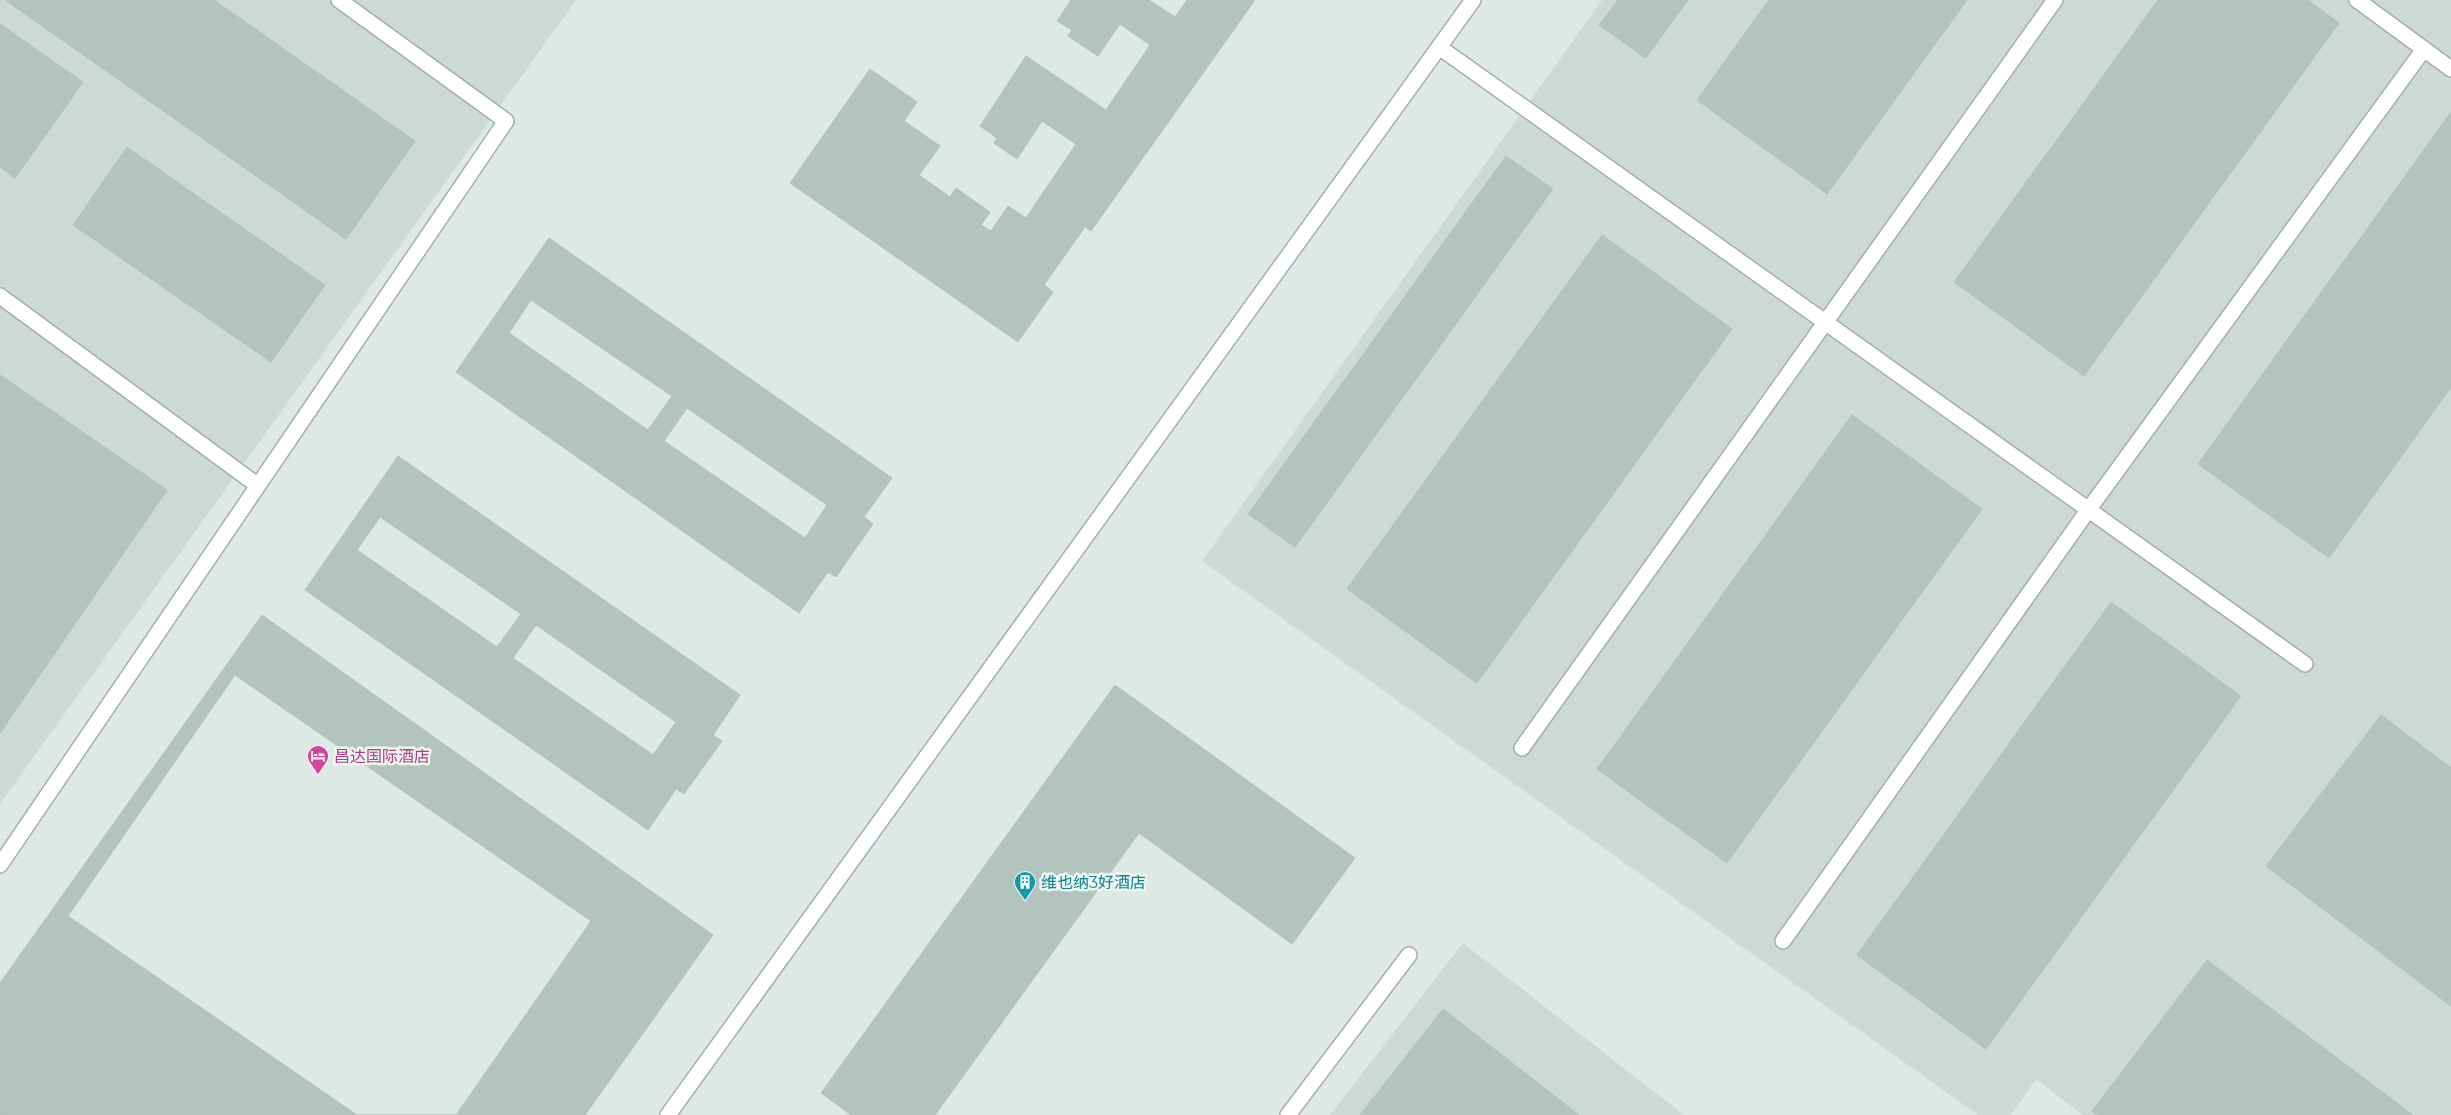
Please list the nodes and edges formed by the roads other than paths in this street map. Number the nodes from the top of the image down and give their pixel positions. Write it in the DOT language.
graph roads {
  1 [pos="339,0"];
  2 [pos="1473,0"];
  3 [pos="2055,0"];
  4 [pos="2357,0"];
  5 [pos="1440,47"];
  6 [pos="2424,49"];
  7 [pos="2451,69"];
  8 [pos="0,296"];
  9 [pos="1825,321"];
  10 [pos="257,485"];
  11 [pos="2089,509"];
  12 [pos="2305,664"];
  13 [pos="1522,748"];
  14 [pos="1,863"];
  15 [pos="1783,941"];
  16 [pos="1409,955"];
  17 [pos="668,1115"];
  18 [pos="1288,1115"];
  1 -- 10 [label="street"];
  2 -- 5 [label="street"];
  3 -- 9 [label="street"];
  4 -- 6 [label="street"];
  5 -- 9 [label="street"];
  5 -- 17 [label="street"];
  6 -- 7 [label="street"];
  6 -- 11 [label="street"];
  8 -- 10 [label="street"];
  9 -- 11 [label="street"];
  9 -- 13 [label="street"];
  10 -- 14 [label="street"];
  11 -- 12 [label="street"];
  11 -- 15 [label="street"];
  16 -- 18 [label="street"];
}
